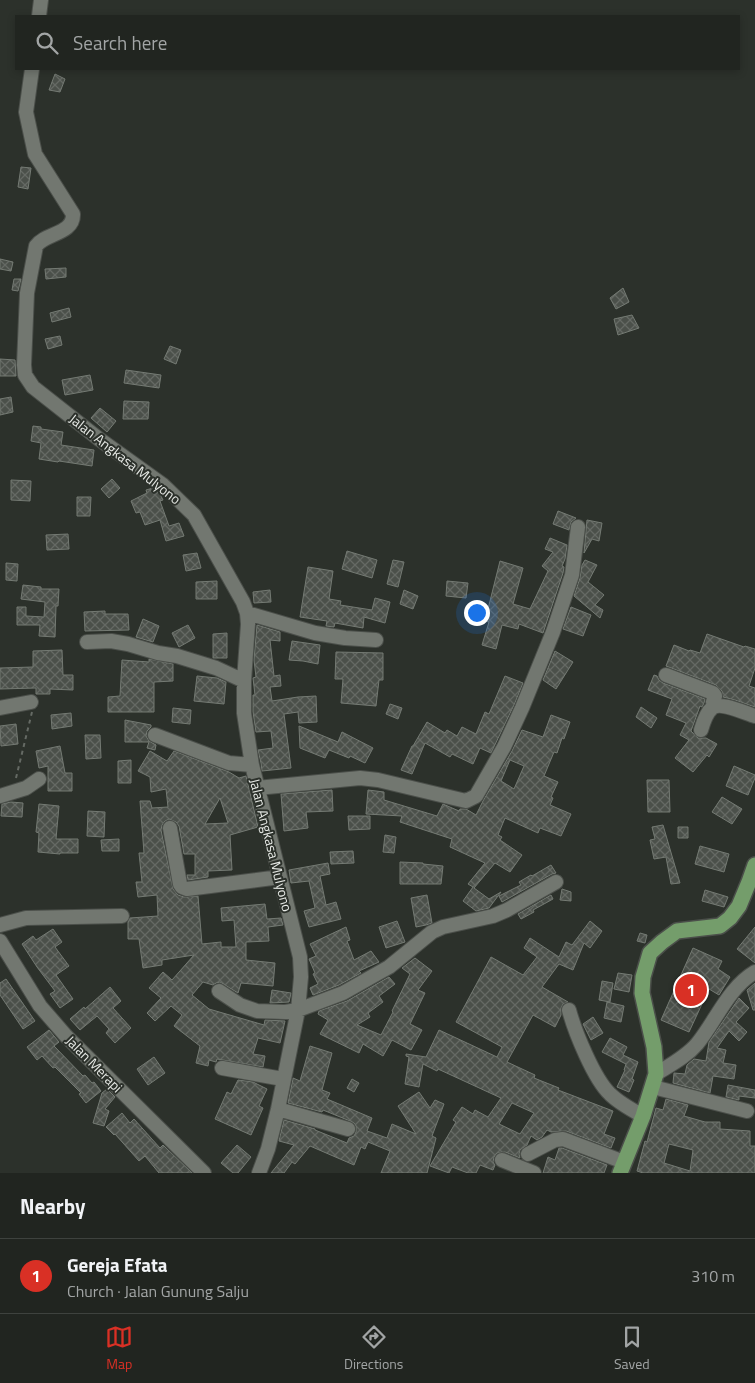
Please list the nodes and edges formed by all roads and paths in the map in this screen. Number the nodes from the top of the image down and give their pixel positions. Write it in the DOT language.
graph roads {
  1 [pos="41,0"];
  2 [pos="39,15"];
  3 [pos="32,70"];
  4 [pos="578,527"];
  5 [pos="247,613"];
  6 [pos="376,640"];
  7 [pos="87,642"];
  8 [pos="666,675"];
  9 [pos="244,681"];
  10 [pos="31,702"];
  11 [pos="715,706"];
  12 [pos="0,708"];
  13 [pos="755,716"];
  14 [pos="700,730"];
  15 [pos="155,735"];
  16 [pos="252,765"];
  17 [pos="38,779"];
  18 [pos="257,788"];
  19 [pos="6,794"];
  20 [pos="170,828"];
  21 [pos="755,865"];
  22 [pos="280,877"];
  23 [pos="556,882"];
  24 [pos="122,916"];
  25 [pos="0,925"];
  26 [pos="0,942"];
  27 [pos="755,972"];
  28 [pos="219,991"];
  29 [pos="298,1010"];
  30 [pos="569,1010"];
  31 [pos="222,1068"];
  32 [pos="283,1079"];
  33 [pos="655,1081"];
  34 [pos="278,1109"];
  35 [pos="747,1111"];
  36 [pos="643,1116"];
  37 [pos="348,1129"];
  38 [pos="528,1154"];
  39 [pos="502,1160"];
  40 [pos="622,1167"];
  41 [pos="204,1173"];
  42 [pos="260,1173"];
  43 [pos="534,1173"];
  1 -- 2 [label="street"];
  3 -- 5 [label="street, Jalan Angkasa Mulyono"];
  4 -- 18 [label="street"];
  5 -- 6 [label="street"];
  5 -- 9 [label="street, Jalan Angkasa Mulyono"];
  7 -- 9 [label="street"];
  8 -- 11 [label="street"];
  9 -- 16 [label="street, Jalan Angkasa Mulyono"];
  10 -- 12 [label="street"];
  10 -- 19 [label="path"];
  11 -- 13 [label="street"];
  11 -- 14 [label="street"];
  15 -- 16 [label="street"];
  16 -- 18 [label="street, Jalan Angkasa Mulyono"];
  17 -- 19 [label="street"];
  18 -- 22 [label="street, Jalan Angkasa Mulyono"];
  20 -- 22 [label="street"];
  21 -- 33 [label="main road"];
  22 -- 29 [label="street, Jalan Angkasa Mulyono"];
  23 -- 29 [label="street"];
  24 -- 25 [label="street"];
  26 -- 41 [label="street, Jalan Merapi"];
  27 -- 33 [label="street"];
  28 -- 29 [label="street"];
  29 -- 32 [label="street, Jalan Angkasa Mulyono"];
  30 -- 36 [label="street"];
  31 -- 32 [label="street"];
  32 -- 34 [label="street, Jalan Angkasa Mulyono"];
  33 -- 35 [label="street"];
  33 -- 36 [label="main road"];
  34 -- 37 [label="street"];
  34 -- 42 [label="street, Jalan Angkasa Mulyono"];
  36 -- 40 [label="main road"];
  38 -- 40 [label="street"];
  39 -- 43 [label="street"];
}
